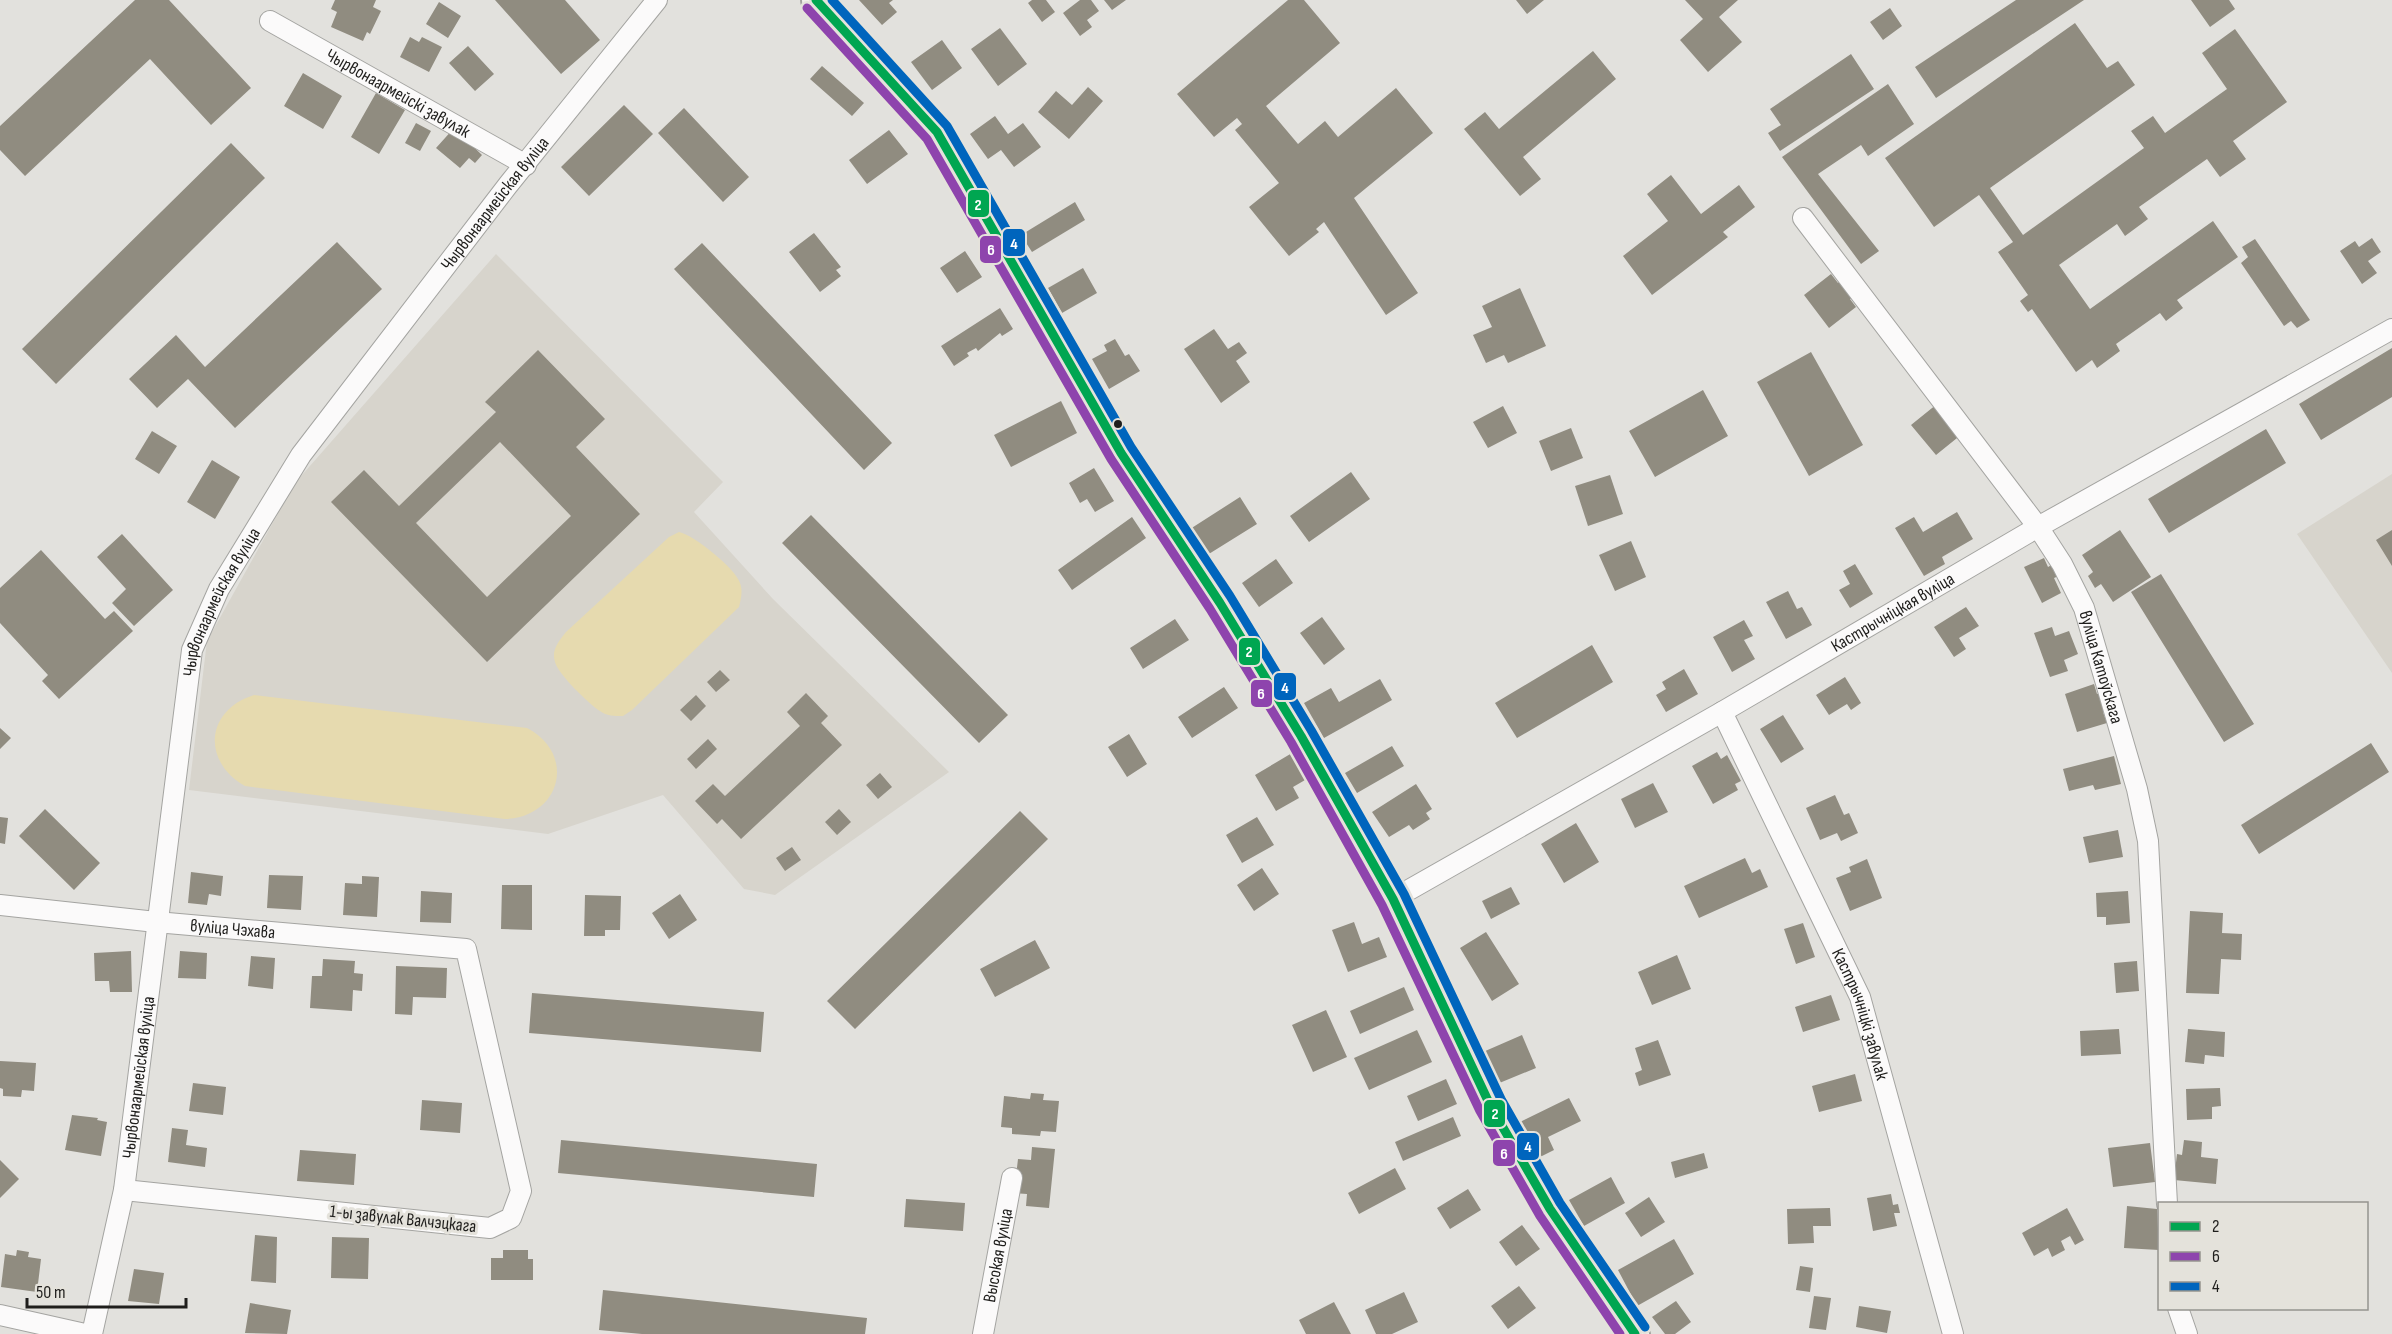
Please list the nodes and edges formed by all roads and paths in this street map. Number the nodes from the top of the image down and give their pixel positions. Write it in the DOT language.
graph roads {
  1 [pos="657,0"];
  2 [pos="816,0"];
  3 [pos="270,21"];
  4 [pos="526,165"];
  5 [pos="1803,218"];
  6 [pos="2392,329"];
  7 [pos="2038,527"];
  8 [pos="1722,712"];
  9 [pos="1394,899"];
  10 [pos="0,905"];
  11 [pos="156,922"];
  12 [pos="466,949"];
  13 [pos="1012,1178"];
  14 [pos="124,1190"];
  15 [pos="2168,1202"];
  16 [pos="2179,1310"];
  17 [pos="0,1315"];
  18 [pos="85,1334"];
  19 [pos="92,1334"];
  20 [pos="983,1334"];
  21 [pos="1635,1334"];
  22 [pos="1953,1334"];
  23 [pos="2187,1334"];
  1 -- 4 [label="street, Чырвонаармейская вуліца"];
  2 -- 9 [label="street"];
  3 -- 4 [label="street, Чырвонаармейскі завулак"];
  4 -- 11 [label="street, Чырвонаармейская вуліца"];
  5 -- 7 [label="street, вуліца Катоўскага"];
  6 -- 7 [label="street, Кастрычніцкая вуліца"];
  7 -- 8 [label="street, Кастрычніцкая вуліца"];
  7 -- 15 [label="street, вуліца Катоўскага"];
  8 -- 9 [label="street, Кастрычніцкая вуліца"];
  8 -- 22 [label="street, Кастрычніцкі завулак"];
  9 -- 21 [label="street"];
  10 -- 11 [label="street, вуліца Чэхава"];
  11 -- 12 [label="street, вуліца Чэхава"];
  11 -- 14 [label="street, Чырвонаармейская вуліца"];
  12 -- 14 [label="street, 1-ы завулак Валчэцкага"];
  13 -- 20 [label="street, Высокая вуліца"];
  14 -- 19 [label="street, Чырвонаармейская вуліца"];
  16 -- 23 [label="street"];
  17 -- 18 [label="street"];
}
